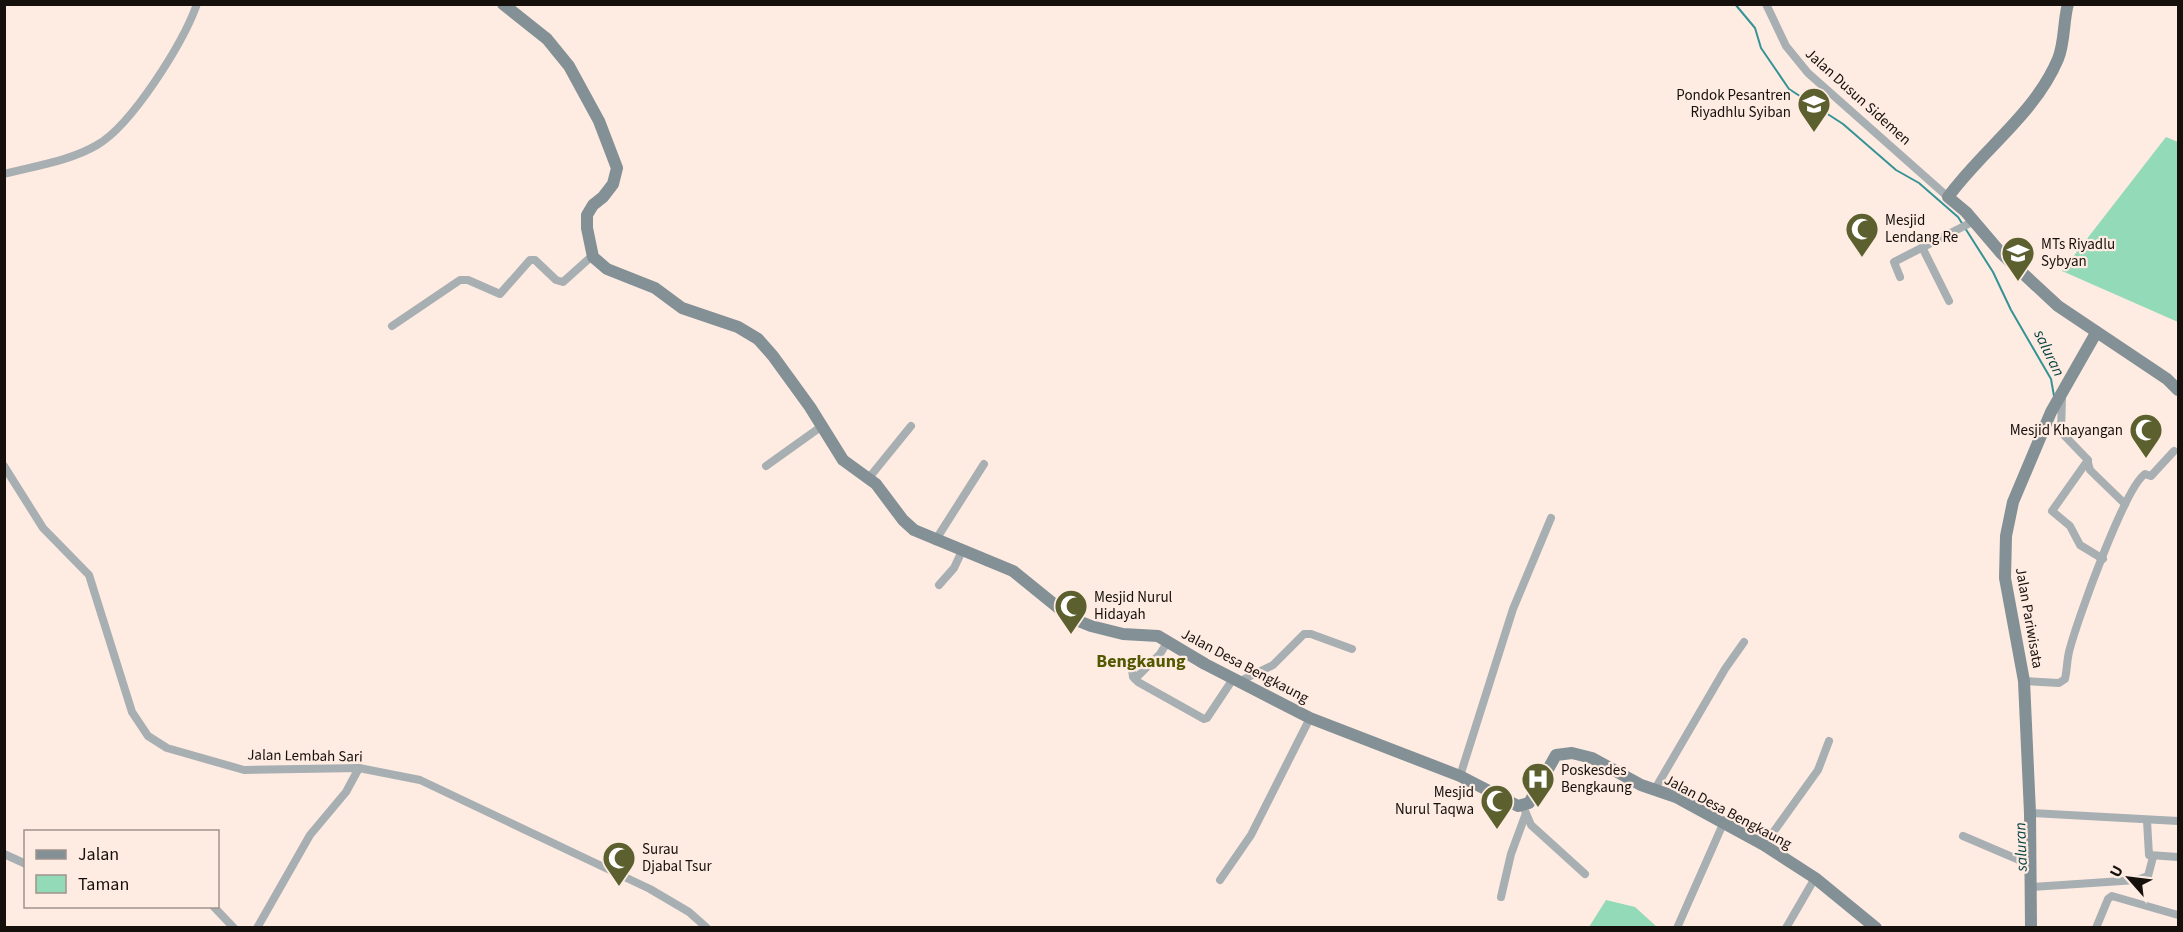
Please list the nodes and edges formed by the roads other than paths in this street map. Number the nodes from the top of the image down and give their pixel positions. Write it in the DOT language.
graph roads {
  1 [pos="197,4"];
  2 [pos="503,4"];
  3 [pos="1766,4"];
  4 [pos="2066,11"];
  5 [pos="4,174"];
  6 [pos="1948,196"];
  7 [pos="1969,224"];
  8 [pos="1922,247"];
  9 [pos="592,256"];
  10 [pos="1900,277"];
  11 [pos="1949,301"];
  12 [pos="392,326"];
  13 [pos="2096,333"];
  14 [pos="2063,390"];
  15 [pos="2178,390"];
  16 [pos="822,426"];
  17 [pos="911,426"];
  18 [pos="2174,451"];
  19 [pos="2088,460"];
  20 [pos="984,464"];
  21 [pos="4,466"];
  22 [pos="766,466"];
  23 [pos="868,479"];
  24 [pos="2125,504"];
  25 [pos="1551,518"];
  26 [pos="935,541"];
  27 [pos="962,551"];
  28 [pos="2103,560"];
  29 [pos="939,585"];
  30 [pos="1168,641"];
  31 [pos="1744,642"];
  32 [pos="1352,649"];
  33 [pos="1132,669"];
  34 [pos="1135,679"];
  35 [pos="1235,680"];
  36 [pos="2028,680"];
  37 [pos="1310,718"];
  38 [pos="1829,741"];
  39 [pos="359,768"];
  40 [pos="1460,776"];
  41 [pos="1655,789"];
  42 [pos="1524,811"];
  43 [pos="2034,813"];
  44 [pos="2147,821"];
  45 [pos="2178,821"];
  46 [pos="1723,824"];
  47 [pos="1963,836"];
  48 [pos="1764,845"];
  49 [pos="4,854"];
  50 [pos="2153,857"];
  51 [pos="2178,857"];
  52 [pos="24,863"];
  53 [pos="2031,865"];
  54 [pos="1585,874"];
  55 [pos="1815,878"];
  56 [pos="1220,880"];
  57 [pos="2034,887"];
  58 [pos="1501,897"];
  59 [pos="215,908"];
  60 [pos="2178,915"];
  61 [pos="234,927"];
  62 [pos="256,927"];
  63 [pos="707,927"];
  64 [pos="1677,927"];
  65 [pos="1786,927"];
  66 [pos="1876,927"];
  67 [pos="2031,927"];
  68 [pos="2096,927"];
  1 -- 5 [label="street"];
  2 -- 9 [label="street"];
  3 -- 6 [label="street, Jalan Dusun Sidemen"];
  4 -- 6 [label="street"];
  6 -- 7 [label="street"];
  7 -- 8 [label="street"];
  7 -- 13 [label="street"];
  8 -- 10 [label="street"];
  8 -- 11 [label="street"];
  9 -- 12 [label="street"];
  9 -- 16 [label="street, Jalan Desa Bengkaung"];
  13 -- 14 [label="street, Jalan Pariwisata"];
  13 -- 15 [label="street"];
  14 -- 19 [label="street"];
  14 -- 36 [label="street, Jalan Pariwisata"];
  16 -- 22 [label="street"];
  16 -- 23 [label="street, Jalan Desa Bengkaung"];
  17 -- 23 [label="street"];
  18 -- 24 [label="street"];
  19 -- 24 [label="street"];
  19 -- 28 [label="street"];
  20 -- 26 [label="street"];
  21 -- 39 [label="street, Jalan Lembah Sari"];
  23 -- 26 [label="street, Jalan Desa Bengkaung"];
  24 -- 28 [label="street"];
  25 -- 40 [label="street"];
  26 -- 27 [label="street, Jalan Desa Bengkaung"];
  27 -- 29 [label="street"];
  27 -- 30 [label="street, Jalan Desa Bengkaung"];
  28 -- 36 [label="street"];
  30 -- 34 [label="street"];
  30 -- 35 [label="street, Jalan Desa Bengkaung"];
  31 -- 41 [label="street"];
  32 -- 35 [label="street"];
  33 -- 34 [label="street"];
  34 -- 35 [label="street"];
  35 -- 37 [label="street, Jalan Desa Bengkaung"];
  36 -- 43 [label="street, Jalan Pariwisata"];
  37 -- 40 [label="street, Jalan Desa Bengkaung"];
  37 -- 56 [label="street"];
  38 -- 48 [label="street"];
  39 -- 62 [label="street"];
  39 -- 63 [label="street, Jalan Lembah Sari"];
  40 -- 42 [label="street, Jalan Desa Bengkaung"];
  41 -- 42 [label="street, Jalan Desa Bengkaung"];
  41 -- 46 [label="street, Jalan Desa Bengkaung"];
  42 -- 54 [label="street"];
  42 -- 58 [label="street"];
  43 -- 44 [label="street"];
  43 -- 53 [label="street, Jalan Pariwisata"];
  44 -- 45 [label="street"];
  44 -- 50 [label="street"];
  46 -- 48 [label="street, Jalan Desa Bengkaung"];
  46 -- 64 [label="street"];
  47 -- 53 [label="street"];
  48 -- 55 [label="street, Jalan Desa Bengkaung"];
  49 -- 52 [label="street"];
  50 -- 51 [label="street"];
  50 -- 57 [label="street"];
  53 -- 57 [label="street, Jalan Pariwisata"];
  55 -- 65 [label="street"];
  55 -- 66 [label="street, Jalan Desa Bengkaung"];
  57 -- 67 [label="street, Jalan Pariwisata"];
  59 -- 61 [label="street"];
  60 -- 68 [label="street"];
}
